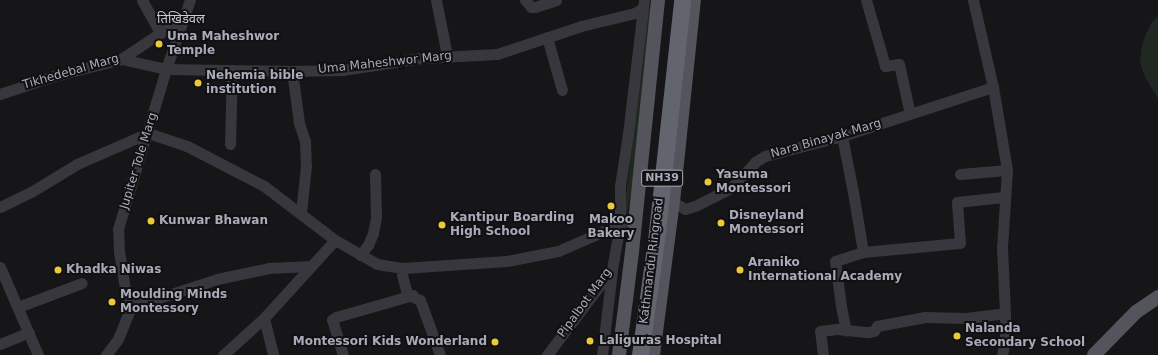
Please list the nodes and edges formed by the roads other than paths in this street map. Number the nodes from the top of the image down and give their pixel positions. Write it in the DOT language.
graph roads {
  1 [pos="142,0"];
  2 [pos="190,0"];
  3 [pos="436,0"];
  4 [pos="526,0"];
  5 [pos="556,0"];
  6 [pos="658,0"];
  7 [pos="671,0"];
  8 [pos="682,0"];
  9 [pos="694,0"];
  10 [pos="866,0"];
  11 [pos="973,0"];
  12 [pos="643,4"];
  13 [pos="184,17"];
  14 [pos="160,33"];
  15 [pos="547,37"];
  16 [pos="447,55"];
  17 [pos="121,59"];
  18 [pos="166,69"];
  19 [pos="232,70"];
  20 [pos="292,72"];
  21 [pos="993,87"];
  22 [pos="562,90"];
  23 [pos="0,94"];
  24 [pos="910,114"];
  25 [pos="148,133"];
  26 [pos="842,136"];
  27 [pos="230,144"];
  28 [pos="1007,170"];
  29 [pos="375,174"];
  30 [pos="960,174"];
  31 [pos="1004,197"];
  32 [pos="673,202"];
  33 [pos="0,207"];
  34 [pos="301,213"];
  35 [pos="635,222"];
  36 [pos="620,224"];
  37 [pos="336,240"];
  38 [pos="862,252"];
  39 [pos="360,255"];
  40 [pos="310,266"];
  41 [pos="0,267"];
  42 [pos="403,268"];
  43 [pos="612,269"];
  44 [pos="82,283"];
  45 [pos="413,295"];
  46 [pos="1158,297"];
  47 [pos="18,307"];
  48 [pos="131,307"];
  49 [pos="1005,314"];
  50 [pos="264,318"];
  51 [pos="846,331"];
  52 [pos="29,332"];
  53 [pos="0,344"];
  54 [pos="38,355"];
  55 [pos="106,355"];
  56 [pos="223,355"];
  57 [pos="273,355"];
  58 [pos="343,355"];
  59 [pos="440,355"];
  60 [pos="547,355"];
  61 [pos="602,355"];
  62 [pos="619,355"];
  63 [pos="630,355"];
  64 [pos="640,355"];
  65 [pos="653,355"];
  66 [pos="823,355"];
  67 [pos="1002,355"];
  68 [pos="1094,355"];
  1 -- 14 [label="street"];
  2 -- 13 [label="street"];
  3 -- 16 [label="street"];
  4 -- 5 [label="street"];
  6 -- 35 [label="main road"];
  7 -- 63 [label="highway, Kathmandu Ringroad / NH39"];
  8 -- 64 [label="highway, Kathmandu Ringroad / NH39"];
  9 -- 32 [label="main road"];
  10 -- 24 [label="street"];
  11 -- 21 [label="street"];
  12 -- 15 [label="street, Uma Maheshwor Marg"];
  12 -- 36 [label="street, Pipalbot Marg"];
  13 -- 14 [label="street, Tikhedebal Marg"];
  13 -- 18 [label="street, Jupiter Tole Marg"];
  14 -- 17 [label="street, Tikhedebal Marg"];
  15 -- 16 [label="street, Uma Maheshwor Marg"];
  15 -- 22 [label="street"];
  16 -- 20 [label="street, Uma Maheshwor Marg"];
  17 -- 18 [label="street, Uma Maheshwor Marg"];
  17 -- 23 [label="street, Tikhedebal Marg"];
  18 -- 19 [label="street, Uma Maheshwor Marg"];
  18 -- 25 [label="street, Jupiter Tole Marg"];
  19 -- 20 [label="street, Uma Maheshwor Marg"];
  19 -- 27 [label="street"];
  20 -- 34 [label="street"];
  21 -- 24 [label="street, Nara Binayak Marg"];
  21 -- 28 [label="street"];
  24 -- 26 [label="street, Nara Binayak Marg"];
  25 -- 33 [label="street"];
  25 -- 34 [label="street"];
  25 -- 48 [label="street, Jupiter Tole Marg"];
  26 -- 32 [label="street, Nara Binayak Marg"];
  26 -- 38 [label="street"];
  28 -- 30 [label="street"];
  28 -- 31 [label="street"];
  29 -- 39 [label="street"];
  31 -- 38 [label="street"];
  31 -- 49 [label="street"];
  32 -- 65 [label="main road"];
  34 -- 37 [label="street"];
  35 -- 36 [label="street"];
  35 -- 62 [label="main road"];
  36 -- 42 [label="street"];
  36 -- 43 [label="street, Pipalbot Marg"];
  37 -- 39 [label="street"];
  37 -- 40 [label="street"];
  38 -- 51 [label="street"];
  39 -- 42 [label="street"];
  40 -- 48 [label="street"];
  40 -- 50 [label="street"];
  41 -- 47 [label="street"];
  42 -- 45 [label="street"];
  43 -- 60 [label="street, Pipalbot Marg"];
  43 -- 61 [label="street"];
  44 -- 47 [label="street"];
  45 -- 58 [label="street"];
  45 -- 59 [label="street"];
  46 -- 68 [label="main road"];
  47 -- 52 [label="street"];
  48 -- 55 [label="street"];
  49 -- 51 [label="street"];
  49 -- 67 [label="street"];
  50 -- 56 [label="street"];
  50 -- 57 [label="street"];
  51 -- 66 [label="street"];
  52 -- 53 [label="street"];
  52 -- 54 [label="street"];
}
